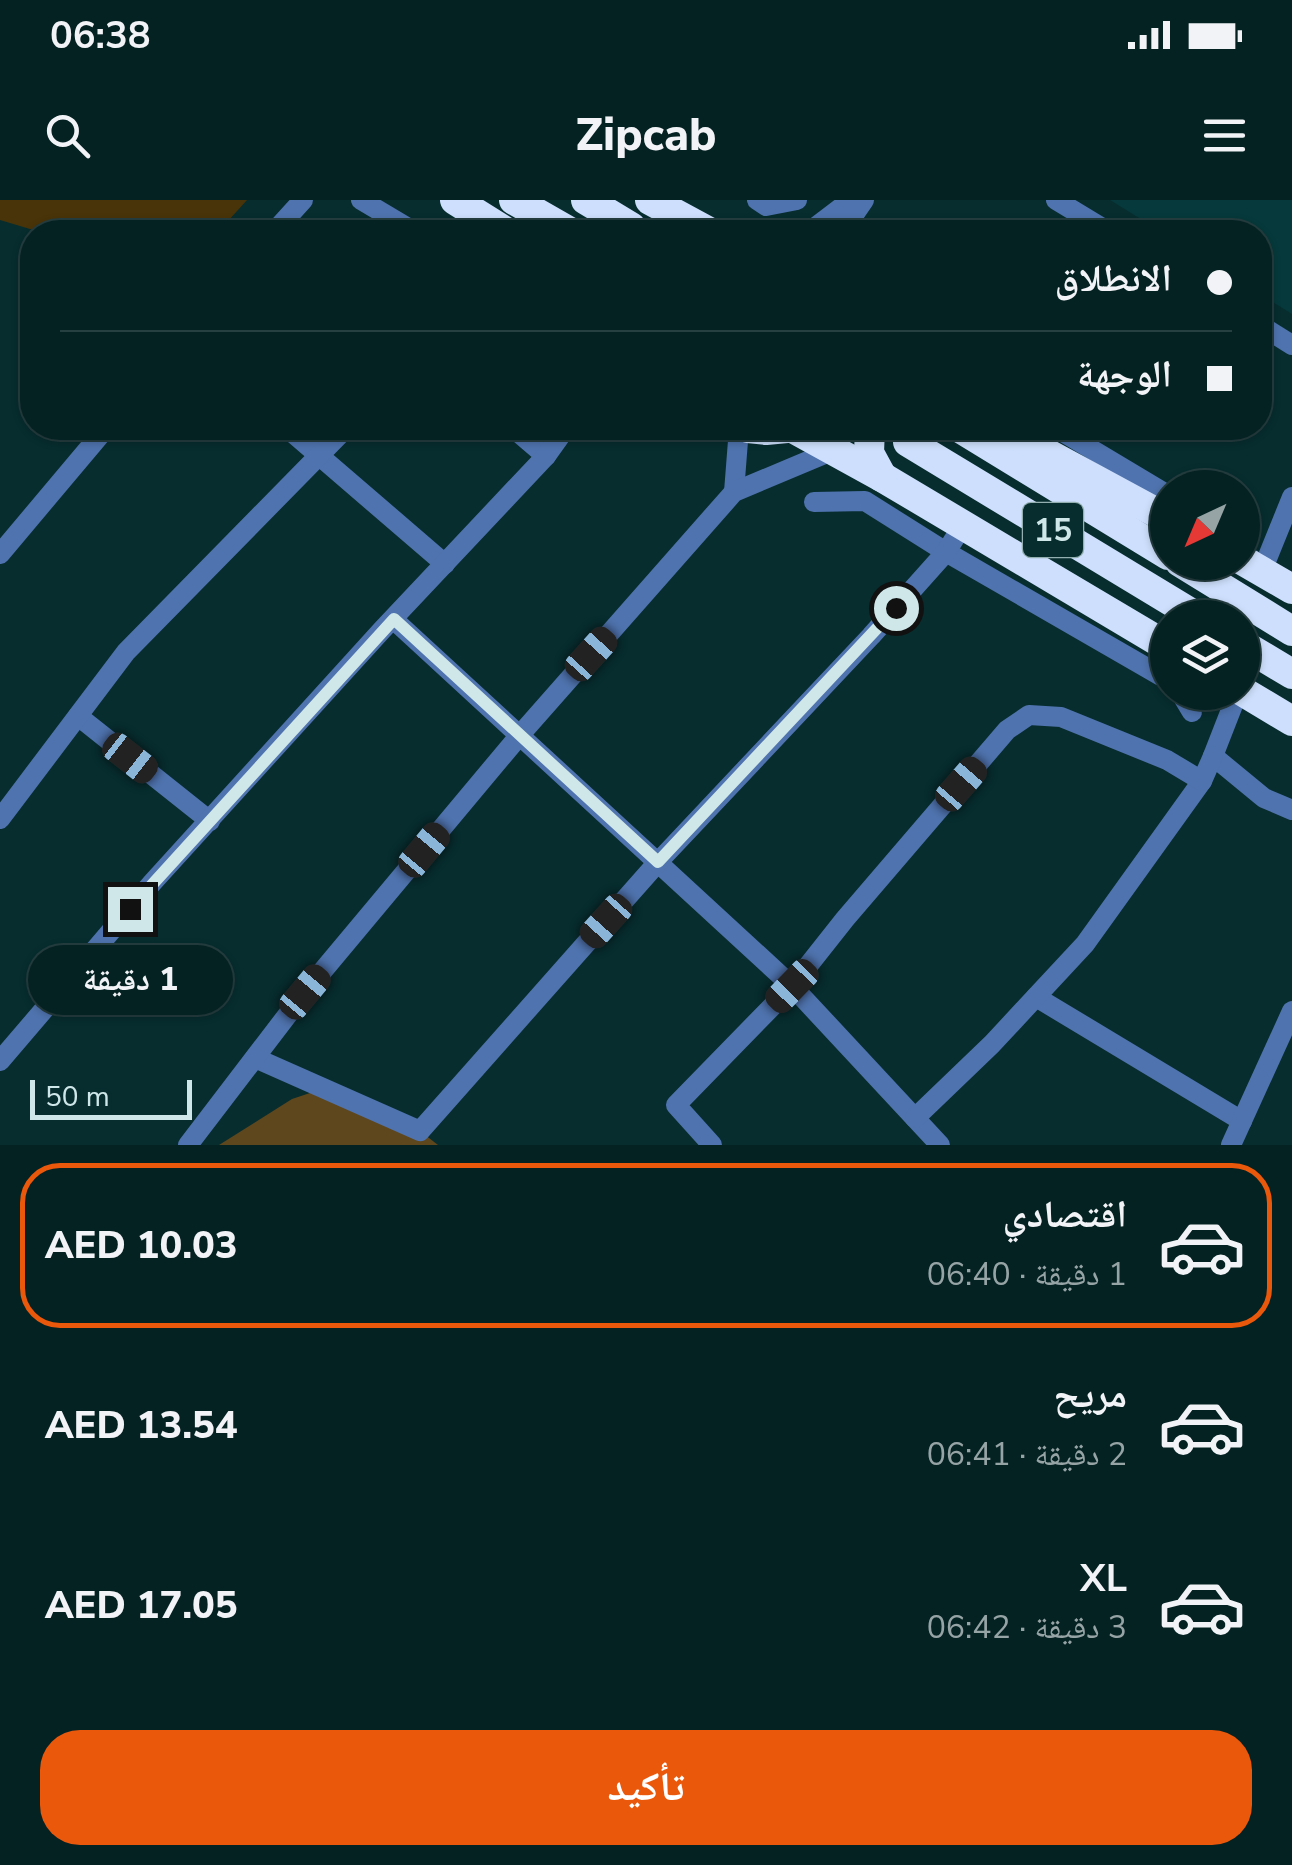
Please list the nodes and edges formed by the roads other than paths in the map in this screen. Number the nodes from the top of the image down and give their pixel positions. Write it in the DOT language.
graph roads {
  1 [pos="303,200"];
  2 [pos="361,200"];
  3 [pos="455,200"];
  4 [pos="514,200"];
  5 [pos="586,200"];
  6 [pos="757,200"];
  7 [pos="797,200"];
  8 [pos="851,200"];
  9 [pos="868,200"];
  10 [pos="1056,200"];
  11 [pos="285,220"];
  12 [pos="395,220"];
  13 [pos="487,220"];
  14 [pos="549,220"];
  15 [pos="619,220"];
  16 [pos="825,220"];
  17 [pos="852,220"];
  18 [pos="1089,220"];
  19 [pos="96,440"];
  20 [pos="301,440"];
  21 [pos="334,440"];
  22 [pos="527,440"];
  23 [pos="557,440"];
  24 [pos="738,440"];
  25 [pos="814,440"];
  26 [pos="870,440"];
  27 [pos="980,440"];
  28 [pos="1025,440"];
  29 [pos="1076,440"];
  30 [pos="908,442"];
  31 [pos="834,450"];
  32 [pos="319,455"];
  33 [pos="546,456"];
  34 [pos="882,477"];
  35 [pos="1150,484"];
  36 [pos="734,492"];
  37 [pos="1292,497"];
  38 [pos="814,502"];
  39 [pos="1150,509"];
  40 [pos="963,525"];
  41 [pos="1260,543"];
  42 [pos="1150,544"];
  43 [pos="946,552"];
  44 [pos="0,554"];
  45 [pos="445,564"];
  46 [pos="1260,566"];
  47 [pos="1209,580"];
  48 [pos="1292,588"];
  49 [pos="1169,600"];
  50 [pos="394,619"];
  51 [pos="1292,631"];
  52 [pos="1150,636"];
  53 [pos="1260,655"];
  54 [pos="1150,670"];
  55 [pos="1292,674"];
  56 [pos="1260,703"];
  57 [pos="1232,710"];
  58 [pos="78,716"];
  59 [pos="1292,721"];
  60 [pos="519,736"];
  61 [pos="1213,756"];
  62 [pos="1202,781"];
  63 [pos="1292,810"];
  64 [pos="0,819"];
  65 [pos="210,820"];
  66 [pos="658,862"];
  67 [pos="792,986"];
  68 [pos="1036,997"];
  69 [pos="1292,1012"];
  70 [pos="1272,1053"];
  71 [pos="255,1058"];
  72 [pos="0,1061"];
  73 [pos="1292,1064"];
  74 [pos="914,1118"];
  75 [pos="1242,1121"];
  76 [pos="188,1145"];
  77 [pos="712,1145"];
  78 [pos="940,1145"];
  79 [pos="1232,1145"];
  1 -- 11 [label="street"];
  2 -- 12 [label="street"];
  3 -- 13 [label="highway"];
  4 -- 14 [label="highway"];
  5 -- 15 [label="highway"];
  6 -- 7 [label="street"];
  8 -- 16 [label="street"];
  9 -- 17 [label="street"];
  10 -- 18 [label="street"];
  19 -- 44 [label="street"];
  20 -- 32 [label="street"];
  21 -- 32 [label="street"];
  22 -- 33 [label="street"];
  23 -- 33 [label="street"];
  24 -- 36 [label="street"];
  25 -- 31 [label="highway"];
  26 -- 34 [label="highway"];
  27 -- 42 [label="highway, 15"];
  28 -- 39 [label="highway"];
  29 -- 35 [label="street"];
  30 -- 49 [label="highway, 15"];
  31 -- 34 [label="highway"];
  31 -- 36 [label="street"];
  32 -- 45 [label="street"];
  32 -- 58 [label="street"];
  33 -- 45 [label="street"];
  34 -- 40 [label="highway"];
  36 -- 60 [label="street"];
  37 -- 41 [label="street"];
  38 -- 43 [label="street"];
  40 -- 43 [label="street"];
  40 -- 52 [label="highway"];
  43 -- 54 [label="street"];
  43 -- 66 [label="street"];
  45 -- 50 [label="street"];
  46 -- 48 [label="highway"];
  47 -- 51 [label="highway"];
  50 -- 60 [label="street"];
  50 -- 65 [label="street"];
  53 -- 55 [label="highway"];
  56 -- 59 [label="highway"];
  57 -- 61 [label="street"];
  58 -- 64 [label="street"];
  58 -- 65 [label="street"];
  60 -- 66 [label="street"];
  60 -- 71 [label="street"];
  61 -- 62 [label="street"];
  61 -- 63 [label="street"];
  62 -- 67 [label="street"];
  62 -- 68 [label="street"];
  65 -- 72 [label="street"];
  66 -- 67 [label="street"];
  66 -- 71 [label="street"];
  67 -- 74 [label="street"];
  67 -- 77 [label="street"];
  68 -- 74 [label="street"];
  68 -- 75 [label="street"];
  69 -- 70 [label="street"];
  70 -- 73 [label="street"];
  70 -- 75 [label="street"];
  71 -- 76 [label="street"];
  74 -- 78 [label="street"];
  75 -- 79 [label="street"];
}
